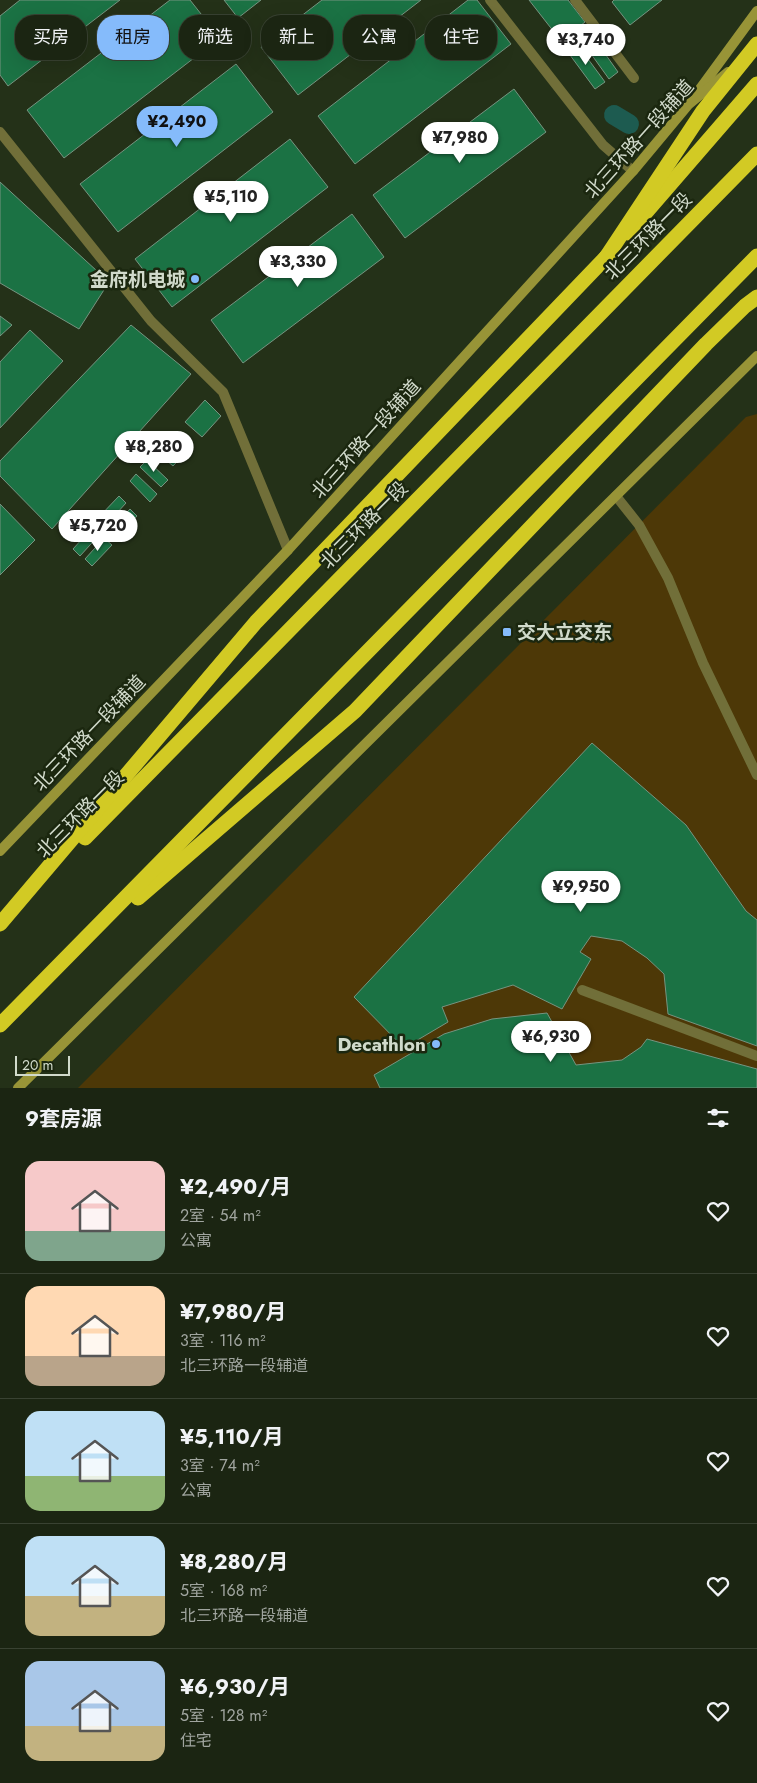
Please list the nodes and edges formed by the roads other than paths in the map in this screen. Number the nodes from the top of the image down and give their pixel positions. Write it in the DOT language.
graph roads {
  1 [pos="490,0"];
  2 [pos="575,0"];
  3 [pos="757,11"];
  4 [pos="757,44"];
  5 [pos="757,50"];
  6 [pos="634,78"];
  7 [pos="757,84"];
  8 [pos="688,105"];
  9 [pos="0,132"];
  10 [pos="757,154"];
  11 [pos="634,171"];
  12 [pos="757,256"];
  13 [pos="603,262"];
  14 [pos="757,297"];
  15 [pos="757,356"];
  16 [pos="757,367"];
  17 [pos="746,368"];
  18 [pos="616,496"];
  19 [pos="288,550"];
  20 [pos="757,775"];
  21 [pos="0,851"];
  22 [pos="0,924"];
  23 [pos="56,969"];
  24 [pos="582,990"];
  25 [pos="0,1025"];
  26 [pos="757,1056"];
  27 [pos="18,1088"];
  1 -- 11 [label="street"];
  2 -- 6 [label="street"];
  3 -- 8 [label="main road"];
  4 -- 13 [label="highway, bridge"];
  5 -- 8 [label="main road, 北三环路一段辅道"];
  7 -- 13 [label="highway, bridge"];
  8 -- 11 [label="main road, 北三环路一段辅道"];
  9 -- 19 [label="street"];
  10 -- 22 [label="highway, 北三环路一段"];
  11 -- 19 [label="main road, 北三环路一段辅道"];
  12 -- 23 [label="highway"];
  13 -- 22 [label="highway"];
  14 -- 23 [label="highway"];
  15 -- 17 [label="main road"];
  16 -- 17 [label="main road"];
  17 -- 18 [label="main road"];
  18 -- 20 [label="street"];
  18 -- 27 [label="main road"];
  19 -- 21 [label="main road, 北三环路一段辅道"];
  23 -- 25 [label="highway"];
  24 -- 26 [label="street"];
}
